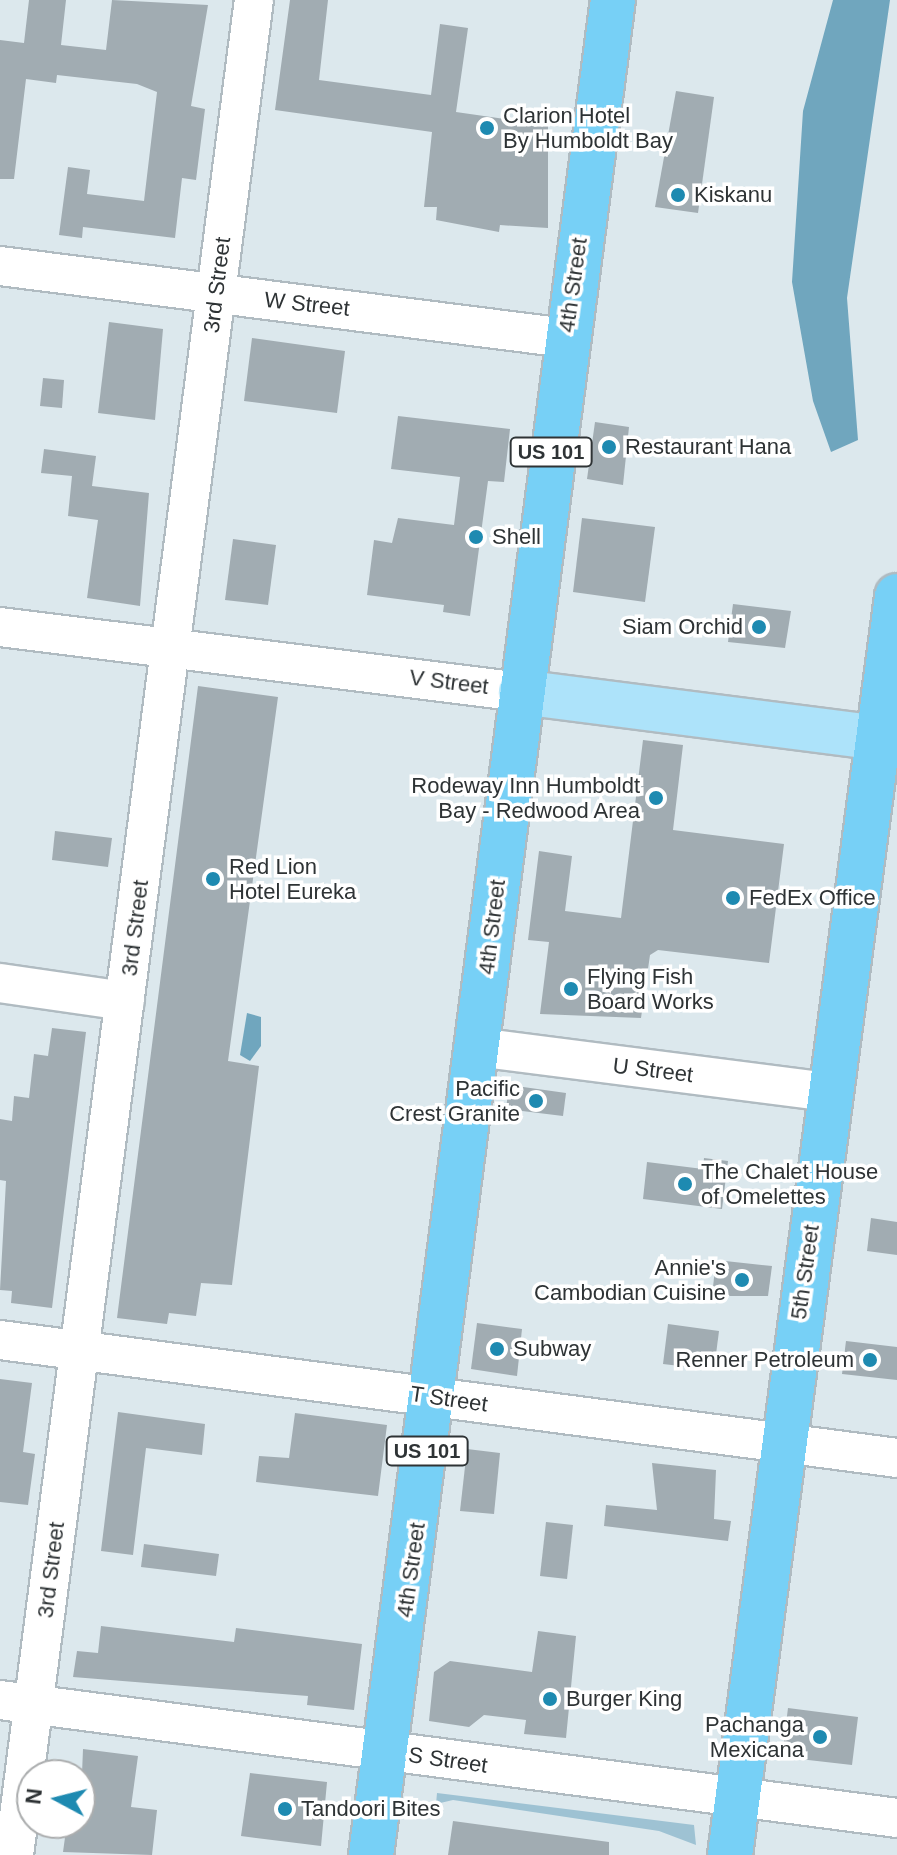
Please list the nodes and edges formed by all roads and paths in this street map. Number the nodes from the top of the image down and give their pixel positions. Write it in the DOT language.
graph roads {
  1 [pos="254,0"];
  2 [pos="613,0"];
  3 [pos="0,266"];
  4 [pos="216,293"];
  5 [pos="566,338"];
  6 [pos="897,596"];
  7 [pos="0,627"];
  8 [pos="171,646"];
  9 [pos="521,692"];
  10 [pos="888,738"];
  11 [pos="0,983"];
  12 [pos="125,1001"];
  13 [pos="477,1047"];
  14 [pos="829,1092"];
  15 [pos="0,1340"];
  16 [pos="79,1352"];
  17 [pos="434,1396"];
  18 [pos="784,1443"];
  19 [pos="897,1458"];
  20 [pos="17,1703"];
  21 [pos="387,1751"];
  22 [pos="738,1797"];
  23 [pos="897,1818"];
  24 [pos="14,1855"];
  25 [pos="371,1855"];
  26 [pos="730,1855"];
  1 -- 4 [label="street, 3rd Street"];
  2 -- 5 [label="highway, 4th Street / US 101"];
  3 -- 4 [label="street, W Street"];
  4 -- 5 [label="street, W Street"];
  4 -- 8 [label="street, 3rd Street"];
  5 -- 9 [label="highway, 4th Street / US 101"];
  6 -- 10 [label="highway, 5th Street"];
  7 -- 8 [label="street, V Street"];
  8 -- 9 [label="street, V Street"];
  8 -- 12 [label="street, 3rd Street"];
  9 -- 10 [label="main road, V Street"];
  9 -- 13 [label="highway, 4th Street / US 101"];
  10 -- 14 [label="highway, 5th Street"];
  11 -- 12 [label="street"];
  12 -- 16 [label="street, 3rd Street"];
  13 -- 14 [label="street, U Street"];
  13 -- 17 [label="highway, 4th Street / US 101"];
  14 -- 18 [label="highway, 5th Street"];
  15 -- 16 [label="street, T Street"];
  16 -- 17 [label="street, T Street"];
  16 -- 20 [label="street, 3rd Street"];
  17 -- 18 [label="street, T Street"];
  17 -- 21 [label="highway, 4th Street / US 101"];
  18 -- 19 [label="street, T Street"];
  18 -- 22 [label="highway, 5th Street"];
  20 -- 21 [label="street, S Street"];
  20 -- 24 [label="street, 3rd Street"];
  21 -- 22 [label="street, S Street"];
  21 -- 25 [label="highway, 4th Street / US 101"];
  22 -- 23 [label="street, S Street"];
  22 -- 26 [label="highway, 5th Street"];
}
